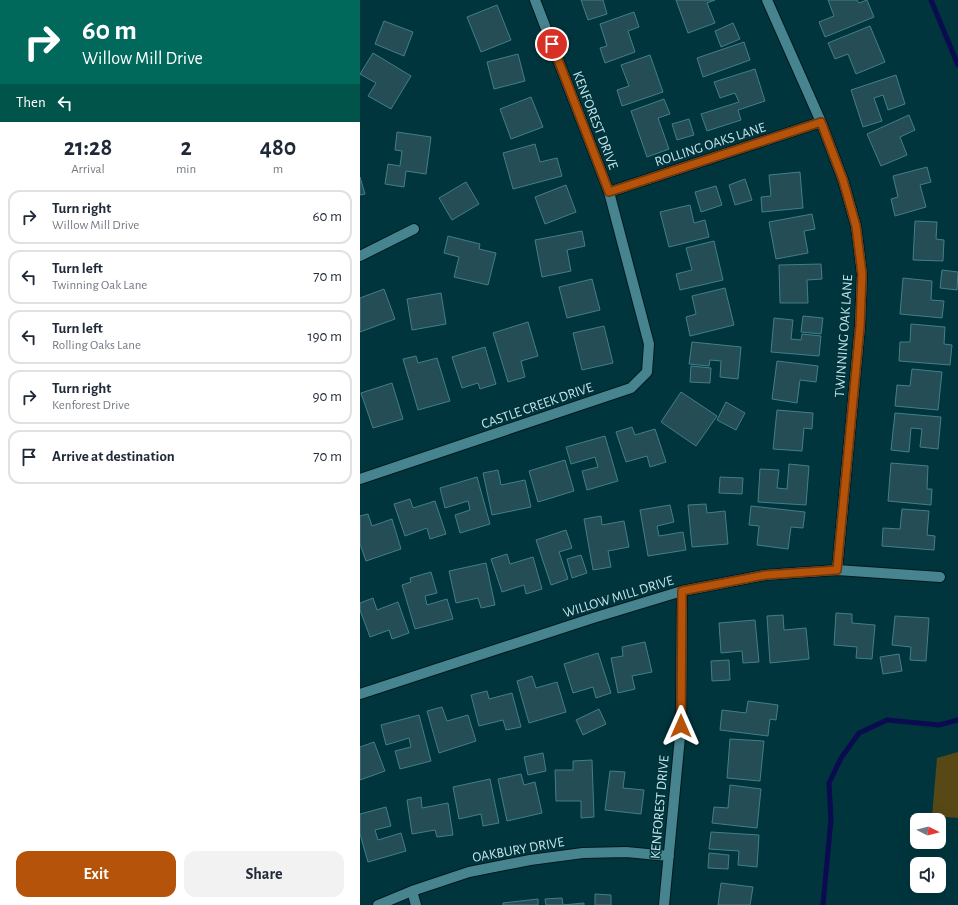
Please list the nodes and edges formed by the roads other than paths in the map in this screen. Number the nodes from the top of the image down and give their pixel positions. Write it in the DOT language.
graph roads {
  1 [pos="535,0"];
  2 [pos="767,0"];
  3 [pos="821,122"];
  4 [pos="609,192"];
  5 [pos="414,229"];
  6 [pos="360,256"];
  7 [pos="637,299"];
  8 [pos="360,479"];
  9 [pos="837,570"];
  10 [pos="940,577"];
  11 [pos="682,591"];
  12 [pos="360,694"];
  13 [pos="669,856"];
  14 [pos="412,891"];
  15 [pos="378,905"];
  16 [pos="416,905"];
  17 [pos="664,905"];
  1 -- 4 [label="street, KENFOREST DRIVE"];
  2 -- 3 [label="street, TWINNING OAK LANE"];
  3 -- 4 [label="street, ROLLING OAKS LANE"];
  3 -- 9 [label="street, TWINNING OAK LANE"];
  4 -- 7 [label="street, KENFOREST DRIVE"];
  5 -- 6 [label="street"];
  7 -- 8 [label="street, CASTLE CREEK DRIVE"];
  9 -- 10 [label="street, WILLOW MILL DRIVE"];
  9 -- 11 [label="street, WILLOW MILL DRIVE"];
  11 -- 12 [label="street, WILLOW MILL DRIVE"];
  11 -- 13 [label="street, KENFOREST DRIVE"];
  13 -- 14 [label="street, OAKBURY DRIVE"];
  13 -- 17 [label="street, KENFOREST DRIVE"];
  14 -- 15 [label="street, OAKBURY DRIVE"];
  14 -- 16 [label="street"];
}
